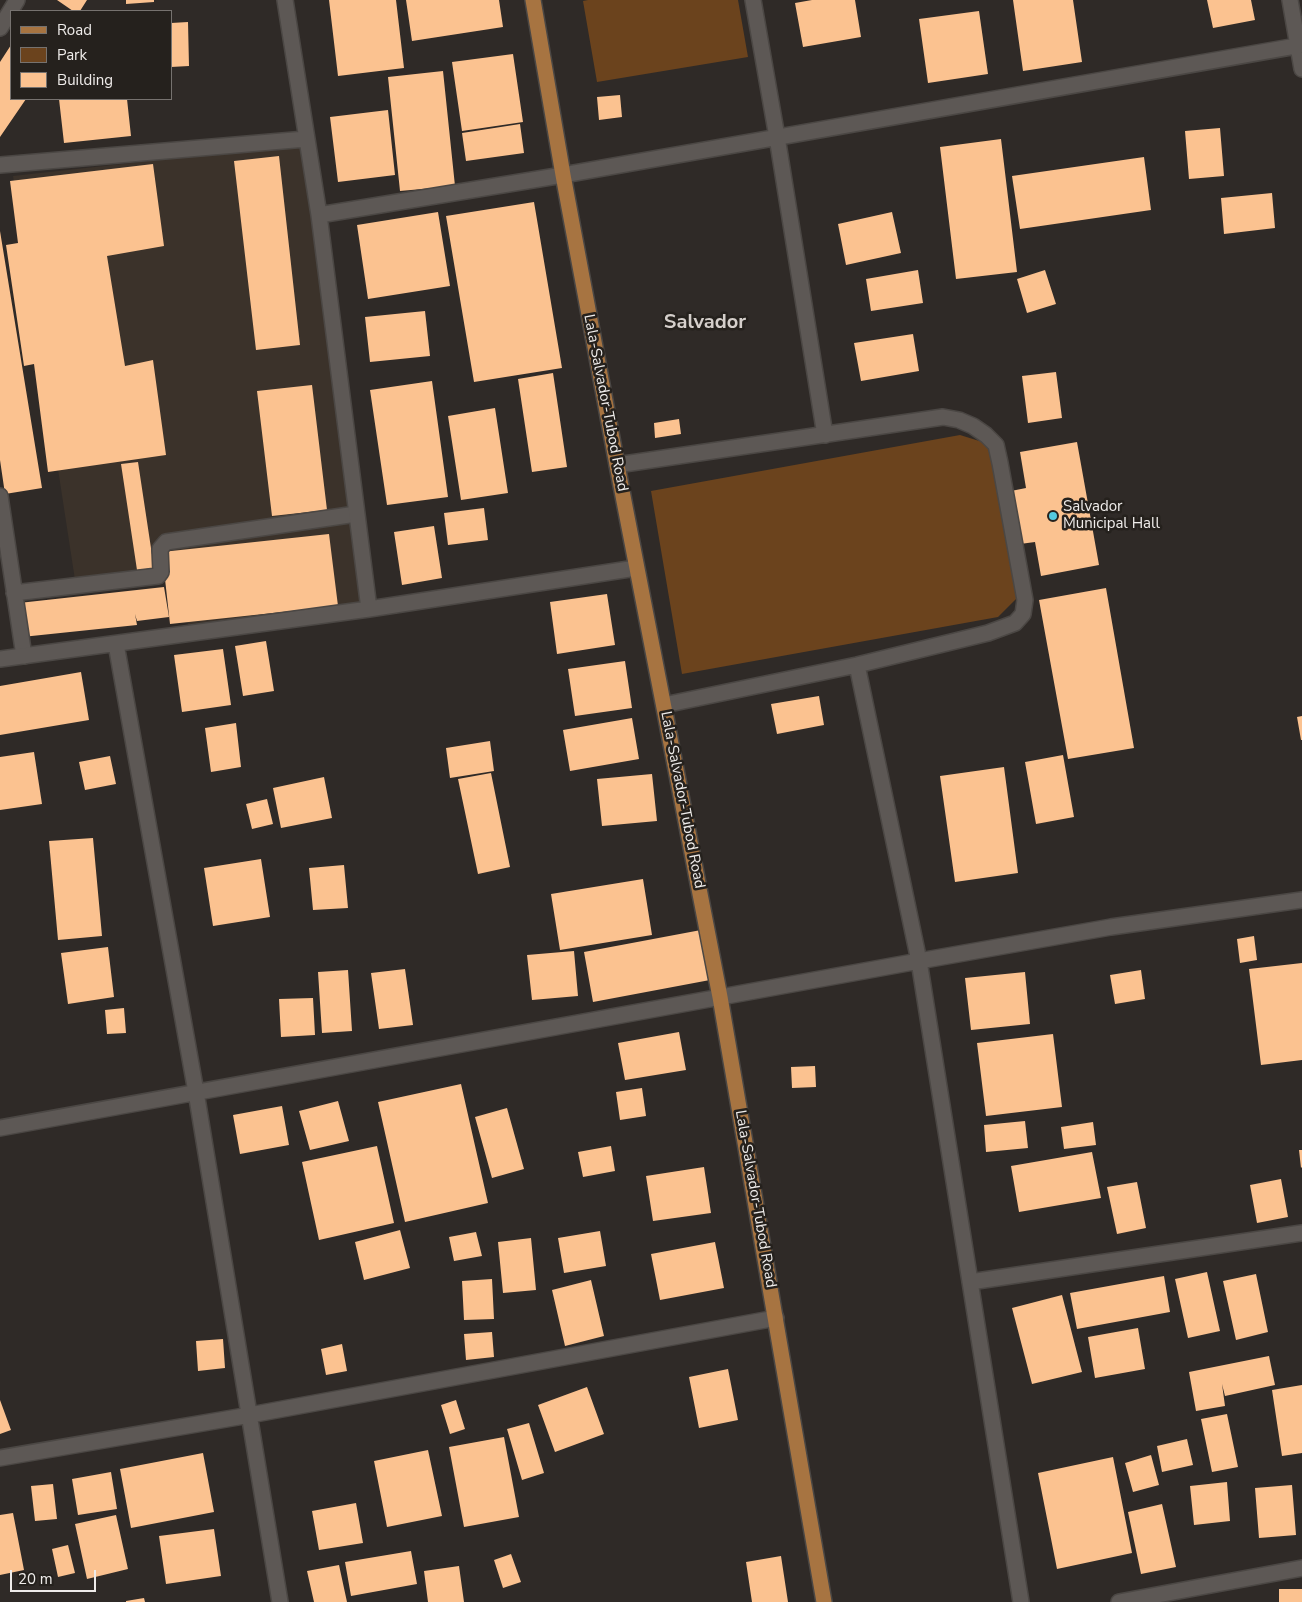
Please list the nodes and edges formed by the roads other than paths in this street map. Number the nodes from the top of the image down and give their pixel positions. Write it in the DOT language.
graph roads {
  1 [pos="17,0"];
  2 [pos="285,0"];
  3 [pos="533,0"];
  4 [pos="753,0"];
  5 [pos="1290,0"];
  6 [pos="2,19"];
  7 [pos="1300,45"];
  8 [pos="1302,69"];
  9 [pos="777,137"];
  10 [pos="306,138"];
  11 [pos="0,165"];
  12 [pos="563,175"];
  13 [pos="320,215"];
  14 [pos="825,434"];
  15 [pos="617,464"];
  16 [pos="0,496"];
  17 [pos="356,514"];
  18 [pos="636,568"];
  19 [pos="14,593"];
  20 [pos="369,609"];
  21 [pos="116,644"];
  22 [pos="24,656"];
  23 [pos="0,659"];
  24 [pos="857,665"];
  25 [pos="664,705"];
  26 [pos="1302,900"];
  27 [pos="919,961"];
  28 [pos="720,998"];
  29 [pos="196,1092"];
  30 [pos="0,1128"];
  31 [pos="1302,1233"];
  32 [pos="970,1282"];
  33 [pos="776,1318"];
  34 [pos="250,1415"];
  35 [pos="0,1458"];
  36 [pos="1302,1568"];
  37 [pos="280,1602"];
  38 [pos="824,1602"];
  39 [pos="1021,1602"];
  40 [pos="1119,1602"];
  1 -- 6 [label="street"];
  2 -- 10 [label="street"];
  3 -- 12 [label="main road, Lala-Salvador-Tubod Road"];
  4 -- 9 [label="street"];
  5 -- 7 [label="street"];
  7 -- 8 [label="street"];
  7 -- 9 [label="street"];
  9 -- 12 [label="street"];
  9 -- 14 [label="street"];
  10 -- 11 [label="street"];
  10 -- 13 [label="street"];
  12 -- 13 [label="street"];
  12 -- 15 [label="main road, Lala-Salvador-Tubod Road"];
  13 -- 17 [label="street"];
  14 -- 15 [label="street"];
  14 -- 24 [label="street"];
  15 -- 18 [label="main road, Lala-Salvador-Tubod Road"];
  16 -- 19 [label="street"];
  17 -- 19 [label="street"];
  17 -- 20 [label="street"];
  18 -- 20 [label="street"];
  18 -- 25 [label="main road, Lala-Salvador-Tubod Road"];
  19 -- 22 [label="street"];
  20 -- 21 [label="street"];
  21 -- 22 [label="street"];
  21 -- 29 [label="street"];
  22 -- 23 [label="street"];
  24 -- 25 [label="street"];
  24 -- 27 [label="street"];
  25 -- 28 [label="main road, Lala-Salvador-Tubod Road"];
  26 -- 27 [label="street"];
  27 -- 28 [label="street"];
  27 -- 32 [label="street"];
  28 -- 29 [label="street"];
  28 -- 33 [label="main road, Lala-Salvador-Tubod Road"];
  29 -- 30 [label="street"];
  29 -- 34 [label="street"];
  31 -- 32 [label="street"];
  32 -- 39 [label="street"];
  33 -- 34 [label="street"];
  33 -- 38 [label="main road, Lala-Salvador-Tubod Road"];
  34 -- 35 [label="street"];
  34 -- 37 [label="street"];
  36 -- 40 [label="street"];
}
